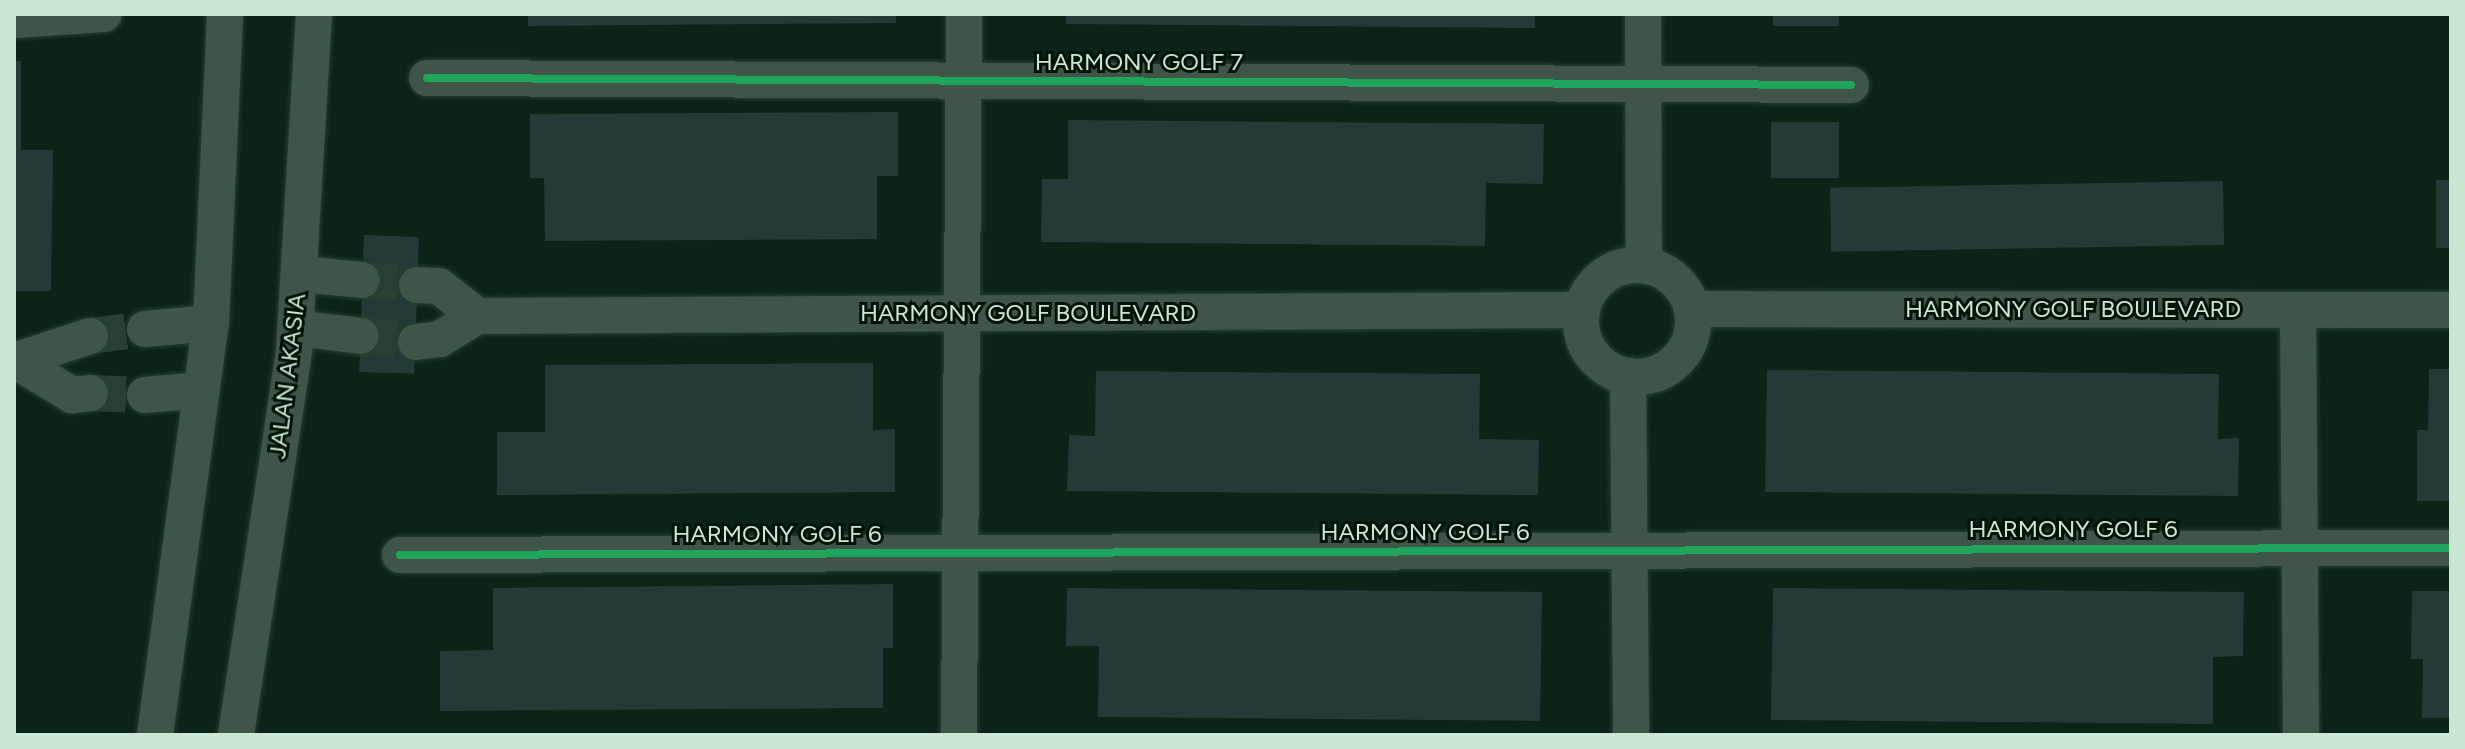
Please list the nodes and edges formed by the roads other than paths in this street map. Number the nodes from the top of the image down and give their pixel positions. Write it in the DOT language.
graph roads {
  1 [pos="225,14"];
  2 [pos="314,14"];
  3 [pos="964,14"];
  4 [pos="1643,14"];
  5 [pos="104,15"];
  6 [pos="14,20"];
  7 [pos="427,78"];
  8 [pos="964,81"];
  9 [pos="1643,84"];
  10 [pos="1851,85"];
  11 [pos="1644,264"];
  12 [pos="299,274"];
  13 [pos="362,280"];
  14 [pos="417,285"];
  15 [pos="1694,309"];
  16 [pos="1579,310"];
  17 [pos="2298,310"];
  18 [pos="2451,310"];
  19 [pos="962,314"];
  20 [pos="477,316"];
  21 [pos="211,323"];
  22 [pos="296,328"];
  23 [pos="145,329"];
  24 [pos="90,336"];
  25 [pos="361,336"];
  26 [pos="416,342"];
  27 [pos="15,361"];
  28 [pos="1628,376"];
  29 [pos="202,390"];
  30 [pos="90,393"];
  31 [pos="145,395"];
  32 [pos="2451,548"];
  33 [pos="2300,549"];
  34 [pos="1629,551"];
  35 [pos="961,553"];
  36 [pos="400,555"];
  37 [pos="155,735"];
  38 [pos="236,735"];
  39 [pos="959,735"];
  40 [pos="1631,735"];
  41 [pos="2301,735"];
  1 -- 21 [label="street"];
  2 -- 12 [label="street, JALAN AKASIA"];
  3 -- 8 [label="street"];
  4 -- 9 [label="street"];
  5 -- 6 [label="street"];
  7 -- 8 [label="street, HARMONY GOLF 7"];
  8 -- 9 [label="street, HARMONY GOLF 7"];
  8 -- 19 [label="street"];
  9 -- 10 [label="street, HARMONY GOLF 7"];
  9 -- 11 [label="street"];
  11 -- 15 [label="street"];
  11 -- 16 [label="street"];
  12 -- 13 [label="street"];
  12 -- 22 [label="street, JALAN AKASIA"];
  14 -- 20 [label="street"];
  15 -- 17 [label="street, HARMONY GOLF BOULEVARD"];
  15 -- 28 [label="street"];
  16 -- 19 [label="street, HARMONY GOLF BOULEVARD"];
  16 -- 28 [label="street"];
  17 -- 18 [label="street, HARMONY GOLF BOULEVARD"];
  17 -- 33 [label="street"];
  19 -- 20 [label="street, HARMONY GOLF BOULEVARD"];
  19 -- 35 [label="street"];
  20 -- 26 [label="street"];
  21 -- 23 [label="street"];
  21 -- 29 [label="street"];
  22 -- 25 [label="street"];
  22 -- 38 [label="street, JALAN AKASIA"];
  24 -- 27 [label="street"];
  27 -- 30 [label="street"];
  28 -- 34 [label="street"];
  29 -- 31 [label="street"];
  29 -- 37 [label="street"];
  32 -- 33 [label="street, HARMONY GOLF 6"];
  33 -- 34 [label="street, HARMONY GOLF 6"];
  33 -- 41 [label="street"];
  34 -- 35 [label="street, HARMONY GOLF 6"];
  34 -- 40 [label="street"];
  35 -- 36 [label="street, HARMONY GOLF 6"];
  35 -- 39 [label="street"];
}
